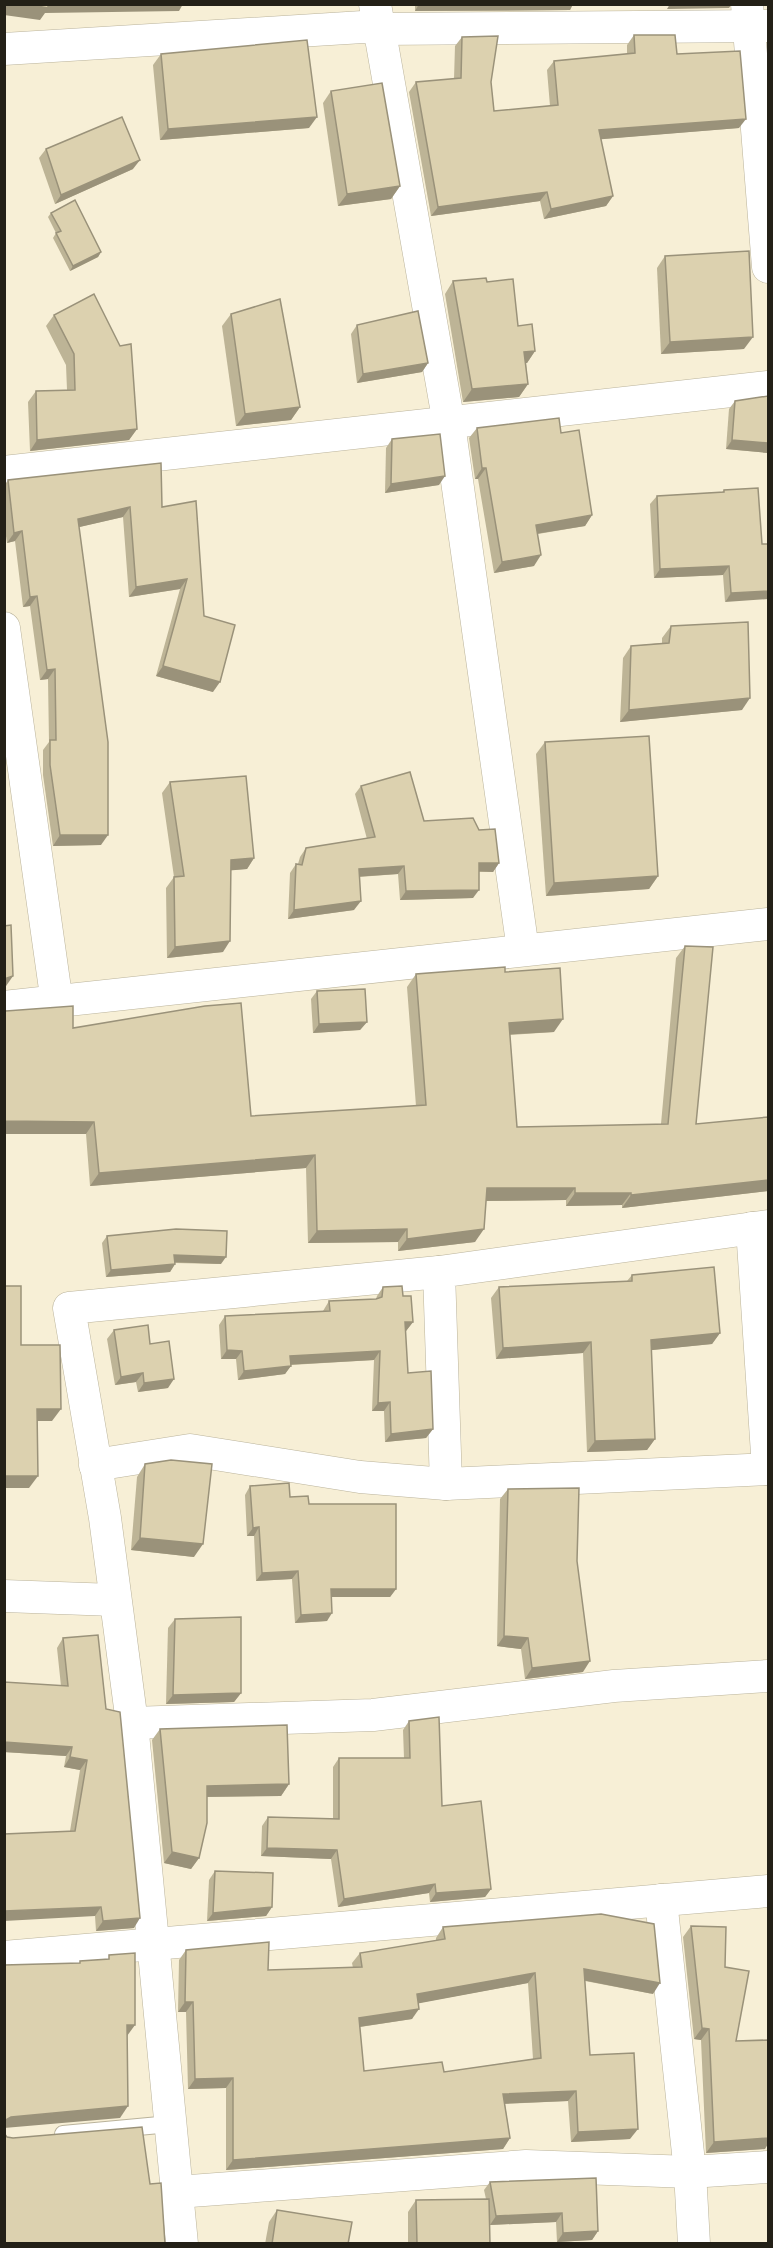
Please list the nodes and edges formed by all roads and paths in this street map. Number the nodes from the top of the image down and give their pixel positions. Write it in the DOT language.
graph roads {
  1 [pos="377,17"];
  2 [pos="754,19"];
  3 [pos="4,49"];
  4 [pos="768,267"];
  5 [pos="768,387"];
  6 [pos="449,424"];
  7 [pos="4,472"];
  8 [pos="4,628"];
  9 [pos="768,924"];
  10 [pos="523,950"];
  11 [pos="57,1003"];
  12 [pos="4,1007"];
  13 [pos="760,1227"];
  14 [pos="439,1272"];
  15 [pos="96,1465"];
  16 [pos="768,1469"];
  17 [pos="446,1484"];
  18 [pos="4,1596"];
  19 [pos="114,1600"];
  20 [pos="768,1676"];
  21 [pos="132,1723"];
  22 [pos="768,1891"];
  23 [pos="661,1900"];
  24 [pos="152,1943"];
  25 [pos="4,1957"];
  26 [pos="170,2124"];
  27 [pos="52,2135"];
  28 [pos="768,2167"];
  29 [pos="690,2172"];
  30 [pos="177,2192"];
  31 [pos="182,2244"];
  32 [pos="694,2244"];
  1 -- 2 [label="street"];
  1 -- 3 [label="street"];
  1 -- 6 [label="street"];
  2 -- 4 [label="street"];
  5 -- 6 [label="street"];
  6 -- 7 [label="street"];
  6 -- 10 [label="street"];
  8 -- 11 [label="street"];
  9 -- 10 [label="street"];
  10 -- 11 [label="street"];
  11 -- 12 [label="street"];
  13 -- 14 [label="street"];
  13 -- 16 [label="street"];
  14 -- 15 [label="street"];
  14 -- 17 [label="street"];
  15 -- 17 [label="street"];
  15 -- 19 [label="street"];
  16 -- 17 [label="street"];
  18 -- 19 [label="street"];
  19 -- 21 [label="street"];
  20 -- 21 [label="street"];
  21 -- 24 [label="street"];
  22 -- 23 [label="street"];
  23 -- 24 [label="street"];
  23 -- 29 [label="street"];
  24 -- 25 [label="street"];
  24 -- 26 [label="street"];
  26 -- 27 [label="lane"];
  26 -- 30 [label="street"];
  28 -- 29 [label="street"];
  29 -- 30 [label="street"];
  29 -- 32 [label="street"];
  30 -- 31 [label="street"];
}
